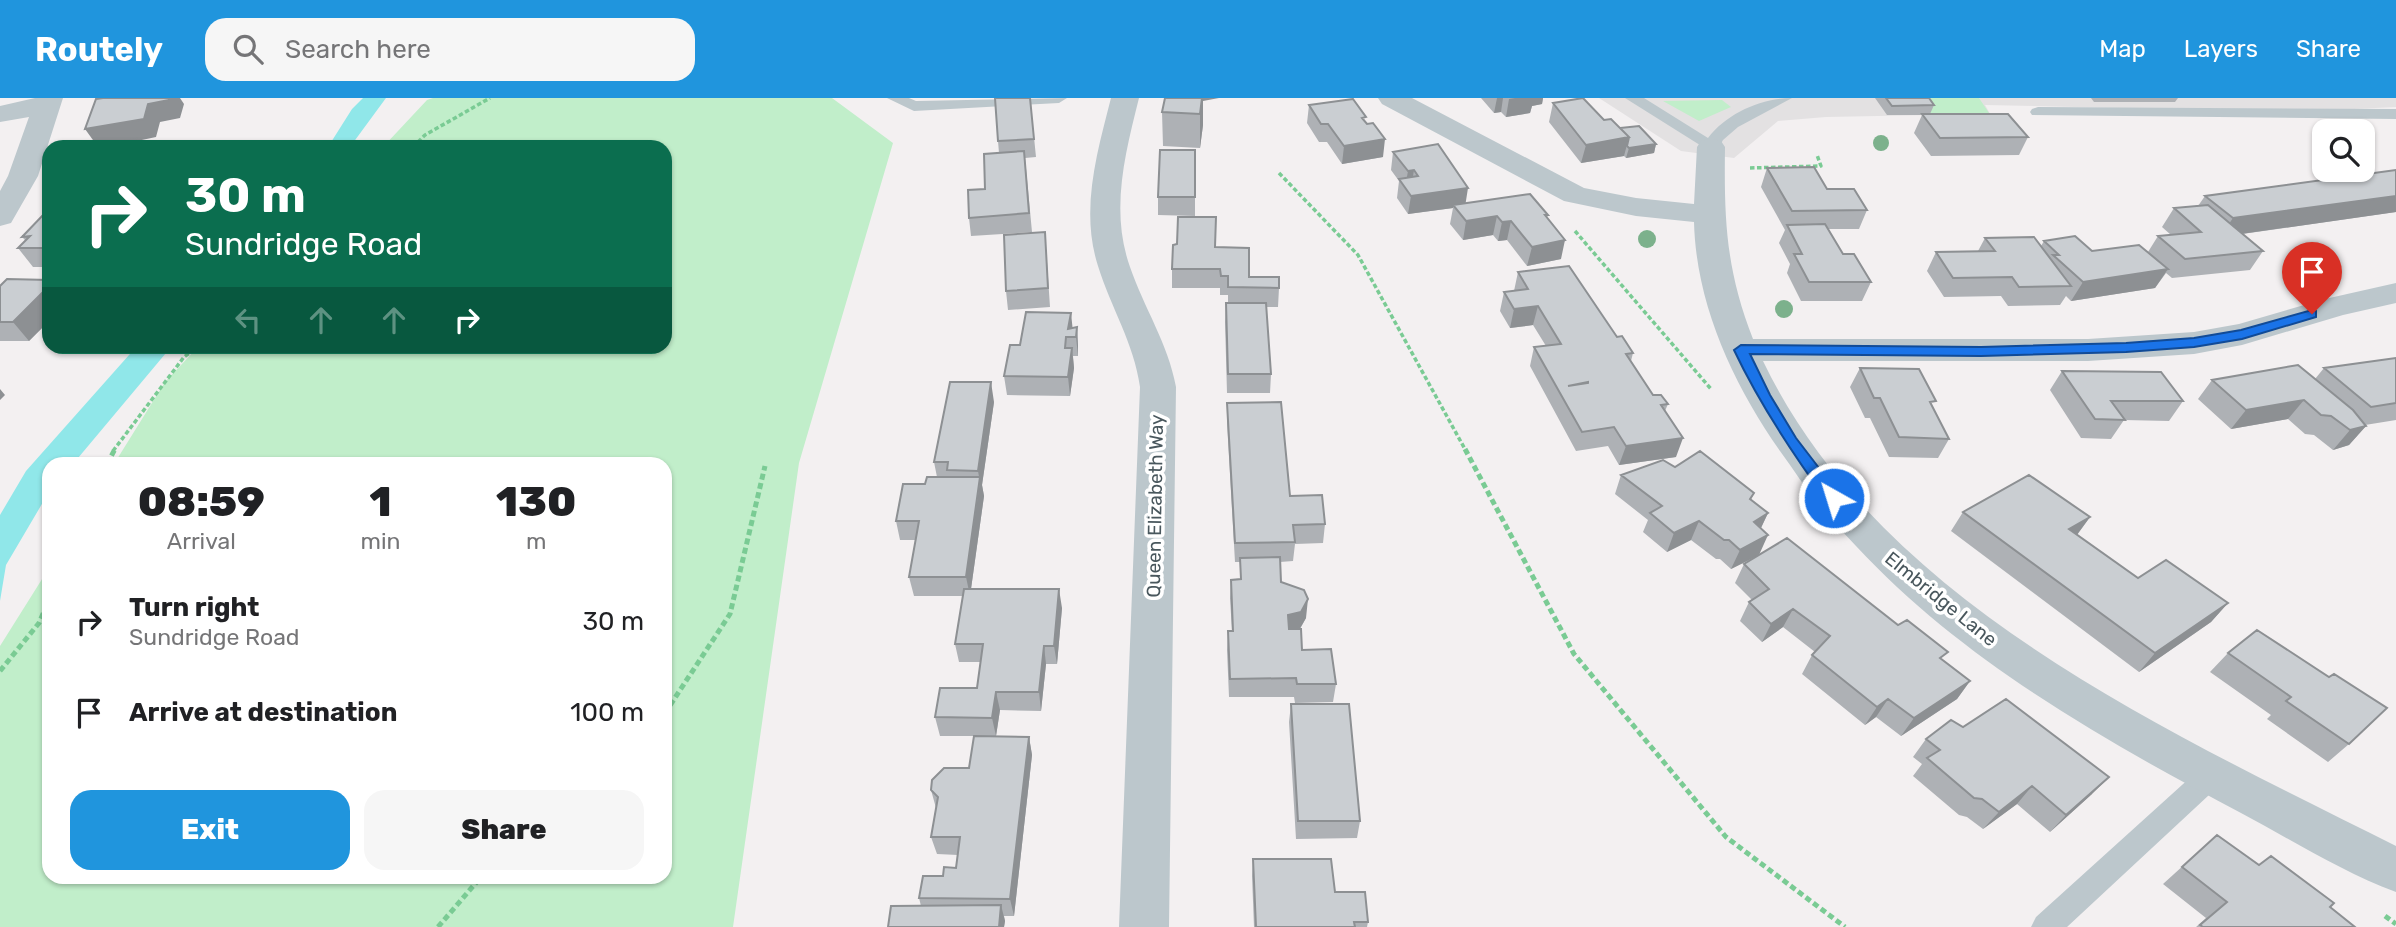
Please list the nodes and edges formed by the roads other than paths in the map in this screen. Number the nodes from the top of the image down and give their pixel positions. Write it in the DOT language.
graph roads {
  1 [pos="895,98"];
  2 [pos="1059,98"];
  3 [pos="1125,98"];
  4 [pos="1392,98"];
  5 [pos="1633,98"];
  6 [pos="1784,98"];
  7 [pos="48,102"];
  8 [pos="2038,112"];
  9 [pos="0,114"];
  10 [pos="2396,114"];
  11 [pos="1711,158"];
  12 [pos="1708,214"];
  13 [pos="0,217"];
  14 [pos="2396,293"];
  15 [pos="1741,350"];
  16 [pos="2213,774"];
  17 [pos="2396,870"];
  18 [pos="1144,927"];
  19 [pos="2046,927"];
  1 -- 2 [label="lane"];
  3 -- 18 [label="street, Queen Elizabeth Way"];
  4 -- 12 [label="street"];
  5 -- 11 [label="lane"];
  6 -- 11 [label="lane"];
  7 -- 9 [label="street"];
  7 -- 13 [label="street"];
  8 -- 10 [label="lane"];
  11 -- 12 [label="street, Elmbridge Lane"];
  12 -- 15 [label="street, Elmbridge Lane"];
  14 -- 15 [label="street"];
  15 -- 16 [label="street, Elmbridge Lane"];
  16 -- 17 [label="street, Elmbridge Lane"];
  16 -- 19 [label="lane"];
}
